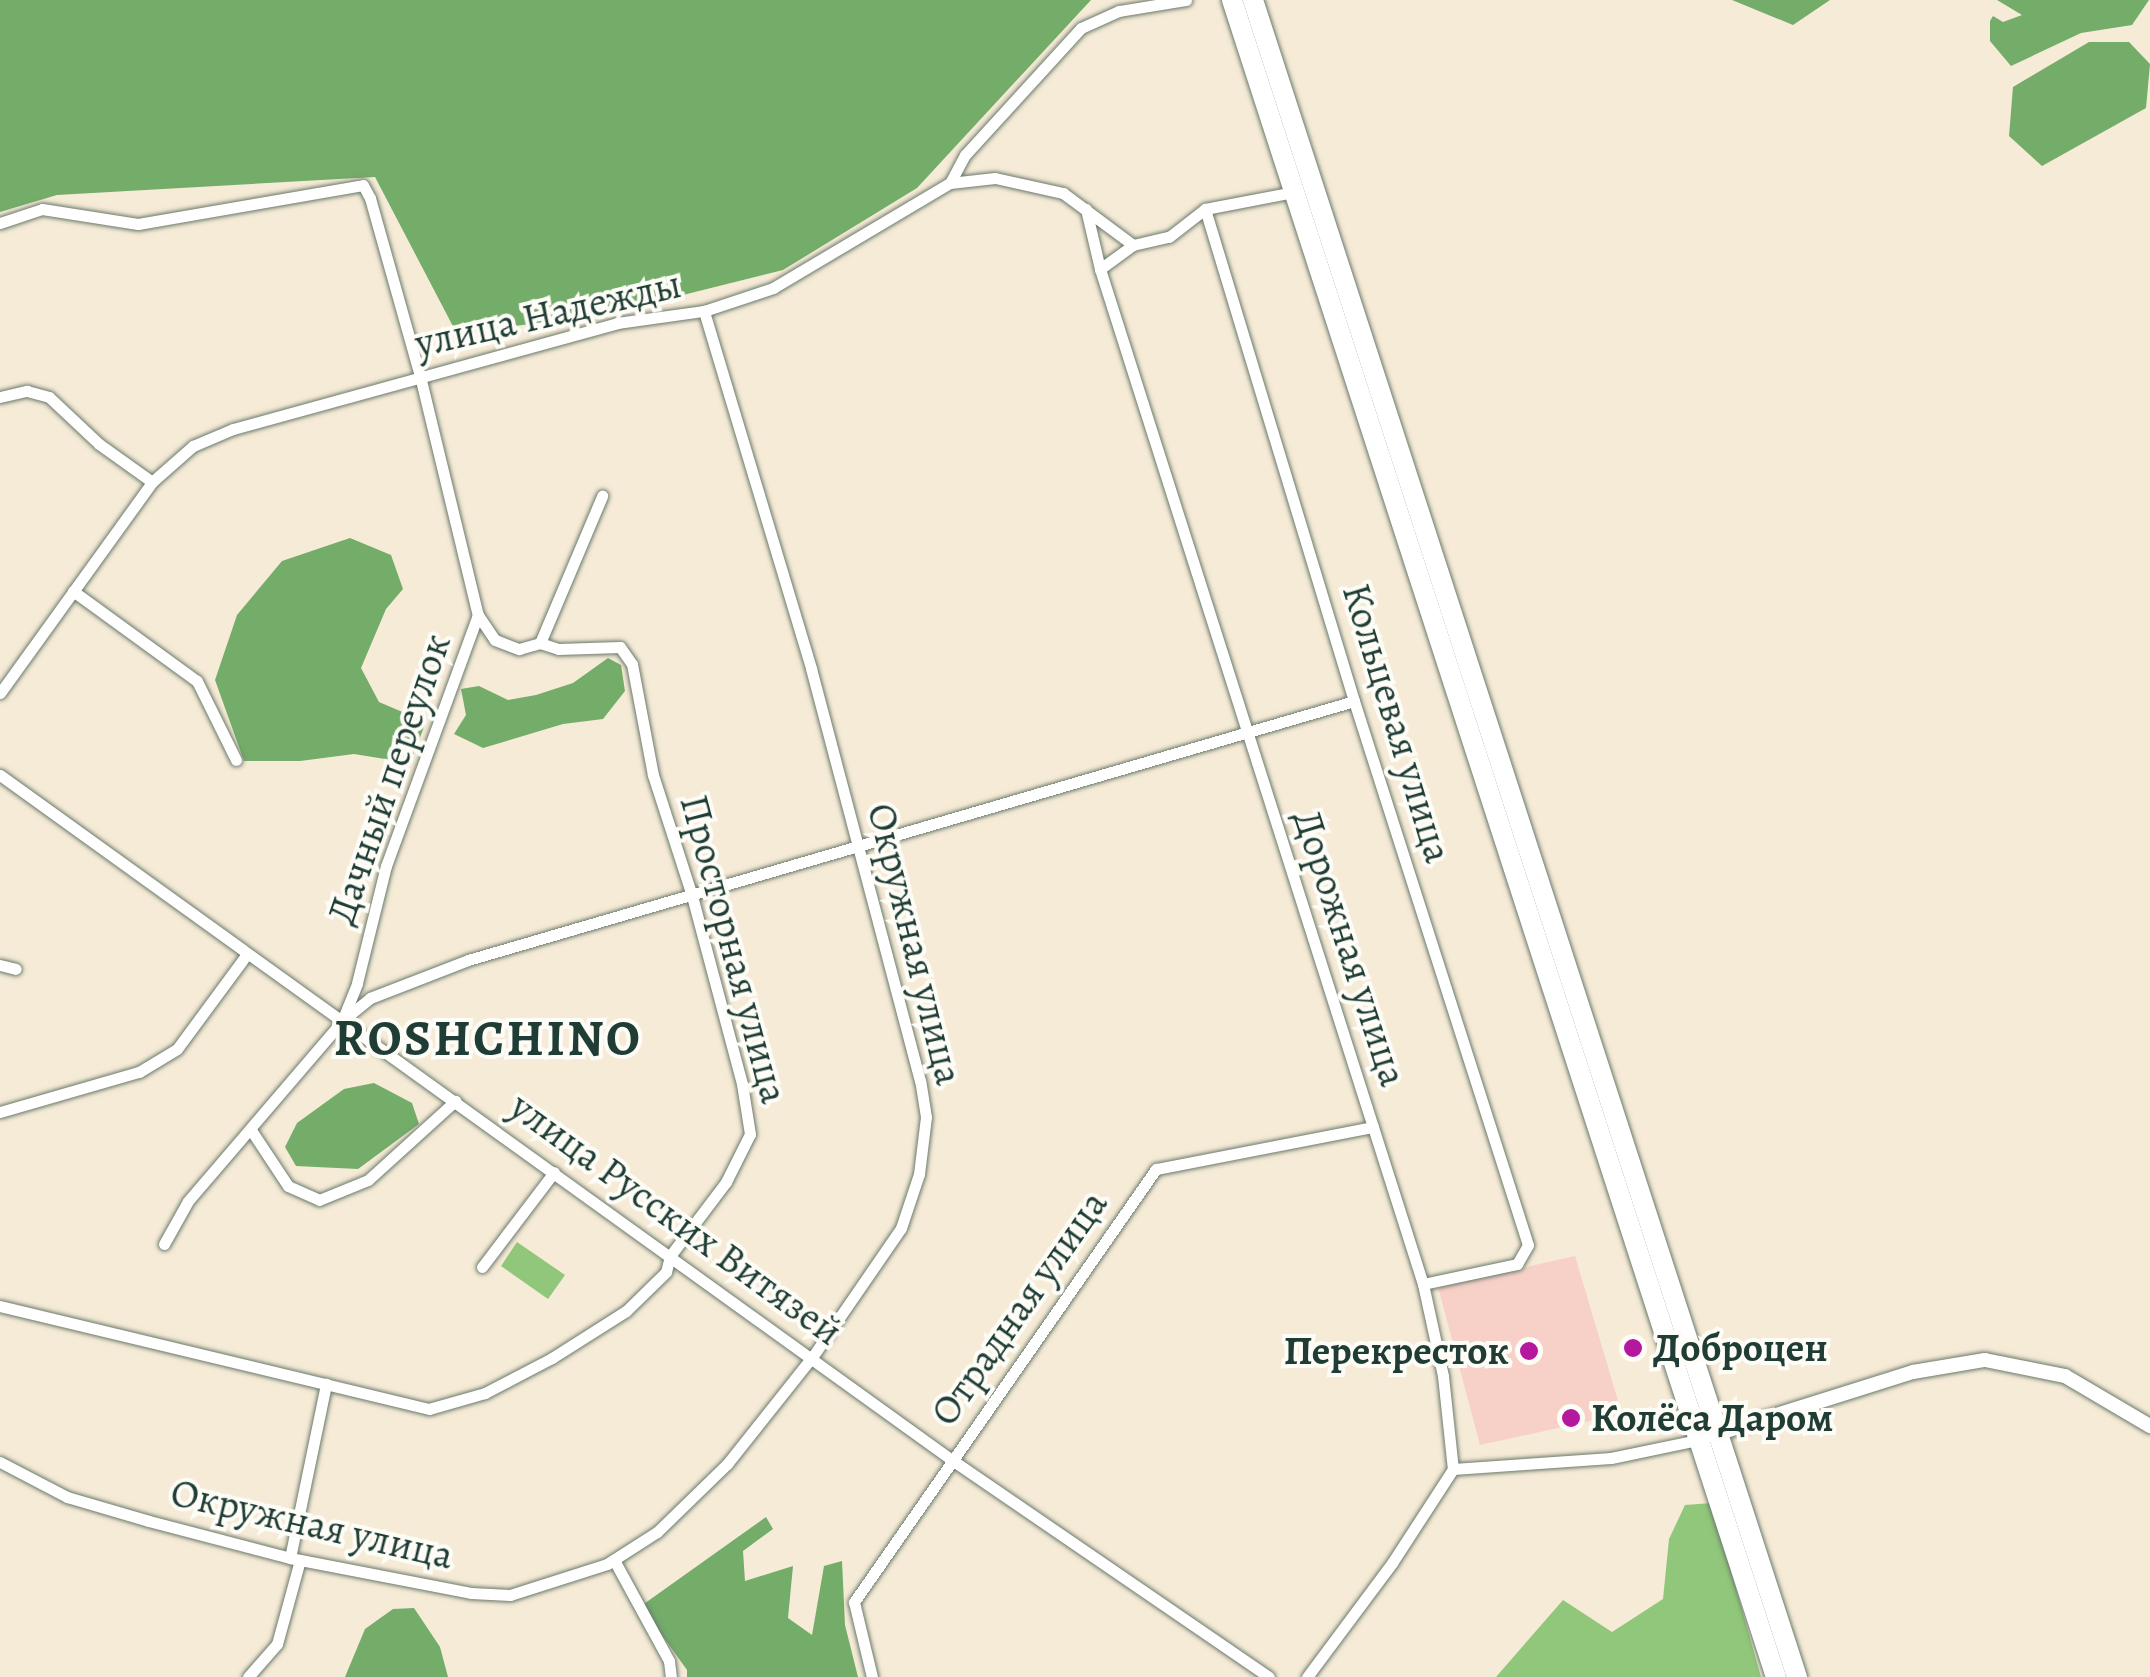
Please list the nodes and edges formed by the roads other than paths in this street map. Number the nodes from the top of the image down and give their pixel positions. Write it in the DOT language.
graph roads {
  1 [pos="1186,0"];
  2 [pos="1232,0"];
  3 [pos="1253,0"];
  4 [pos="950,183"];
  5 [pos="1294,192"];
  6 [pos="1086,208"];
  7 [pos="1206,209"];
  8 [pos="0,222"];
  9 [pos="1133,244"];
  10 [pos="1100,270"];
  11 [pos="704,311"];
  12 [pos="420,376"];
  13 [pos="0,398"];
  14 [pos="152,482"];
  15 [pos="602,496"];
  16 [pos="73,590"];
  17 [pos="478,615"];
  18 [pos="540,643"];
  19 [pos="0,693"];
  20 [pos="1354,701"];
  21 [pos="1247,732"];
  22 [pos="236,760"];
  23 [pos="0,774"];
  24 [pos="856,845"];
  25 [pos="692,896"];
  26 [pos="247,954"];
  27 [pos="0,965"];
  28 [pos="16,969"];
  29 [pos="343,1020"];
  30 [pos="455,1101"];
  31 [pos="0,1112"];
  32 [pos="1373,1127"];
  33 [pos="251,1130"];
  34 [pos="554,1172"];
  35 [pos="164,1244"];
  36 [pos="670,1256"];
  37 [pos="482,1267"];
  38 [pos="1423,1284"];
  39 [pos="0,1306"];
  40 [pos="813,1356"];
  41 [pos="326,1384"];
  42 [pos="2150,1426"];
  43 [pos="1708,1437"];
  44 [pos="952,1460"];
  45 [pos="0,1462"];
  46 [pos="1453,1469"];
  47 [pos="295,1559"];
  48 [pos="614,1560"];
  49 [pos="248,1677"];
  50 [pos="671,1677"];
  51 [pos="872,1677"];
  52 [pos="1269,1677"];
  53 [pos="1307,1677"];
  54 [pos="1776,1677"];
  55 [pos="1797,1677"];
  1 -- 4 [label="street, улица Надежды"];
  2 -- 5 [label="highway"];
  3 -- 43 [label="highway"];
  4 -- 6 [label="street, улица Надежды"];
  4 -- 11 [label="street, улица Надежды"];
  5 -- 7 [label="street"];
  5 -- 43 [label="highway"];
  6 -- 9 [label="street, улица Надежды"];
  6 -- 10 [label="street, Дорожная улица"];
  7 -- 9 [label="street"];
  7 -- 20 [label="street, Кольцевая улица"];
  8 -- 12 [label="street"];
  9 -- 10 [label="street"];
  10 -- 21 [label="street, Дорожная улица"];
  11 -- 12 [label="street, улица Надежды"];
  11 -- 24 [label="street, Окружная улица"];
  12 -- 14 [label="street, улица Надежды"];
  12 -- 17 [label="street"];
  13 -- 14 [label="street"];
  14 -- 16 [label="street, улица Надежды"];
  15 -- 18 [label="street"];
  16 -- 19 [label="street, улица Надежды"];
  16 -- 22 [label="street"];
  17 -- 18 [label="street, Просторная улица"];
  17 -- 29 [label="street, Дачный переулок"];
  18 -- 25 [label="street, Просторная улица"];
  20 -- 21 [label="street"];
  20 -- 38 [label="street, Кольцевая улица"];
  21 -- 24 [label="street"];
  21 -- 32 [label="street, Дорожная улица"];
  23 -- 26 [label="street, улица Русских Витязей"];
  24 -- 25 [label="street"];
  24 -- 40 [label="street, Окружная улица"];
  25 -- 29 [label="street"];
  25 -- 36 [label="street, Просторная улица"];
  26 -- 29 [label="street, улица Русских Витязей"];
  26 -- 31 [label="street"];
  27 -- 28 [label="street"];
  29 -- 30 [label="street, улица Русских Витязей"];
  29 -- 33 [label="street"];
  30 -- 33 [label="street"];
  30 -- 34 [label="street, улица Русских Витязей"];
  32 -- 38 [label="street, Дорожная улица"];
  32 -- 44 [label="street, Отрадная улица"];
  33 -- 35 [label="street"];
  34 -- 36 [label="street, улица Русских Витязей"];
  34 -- 37 [label="street"];
  36 -- 40 [label="street, улица Русских Витязей"];
  36 -- 41 [label="street, Просторная улица"];
  38 -- 46 [label="street, Дорожная улица"];
  39 -- 41 [label="street, Просторная улица"];
  40 -- 44 [label="street, улица Русских Витязей"];
  40 -- 48 [label="street, Окружная улица"];
  41 -- 47 [label="street"];
  42 -- 43 [label="street"];
  43 -- 46 [label="street"];
  43 -- 54 [label="highway"];
  43 -- 55 [label="highway"];
  44 -- 51 [label="street, Отрадная улица"];
  44 -- 52 [label="street, улица Русских Витязей"];
  45 -- 47 [label="street, Окружная улица"];
  46 -- 53 [label="street"];
  47 -- 48 [label="street, Окружная улица"];
  47 -- 49 [label="street"];
  48 -- 50 [label="street"];
}
